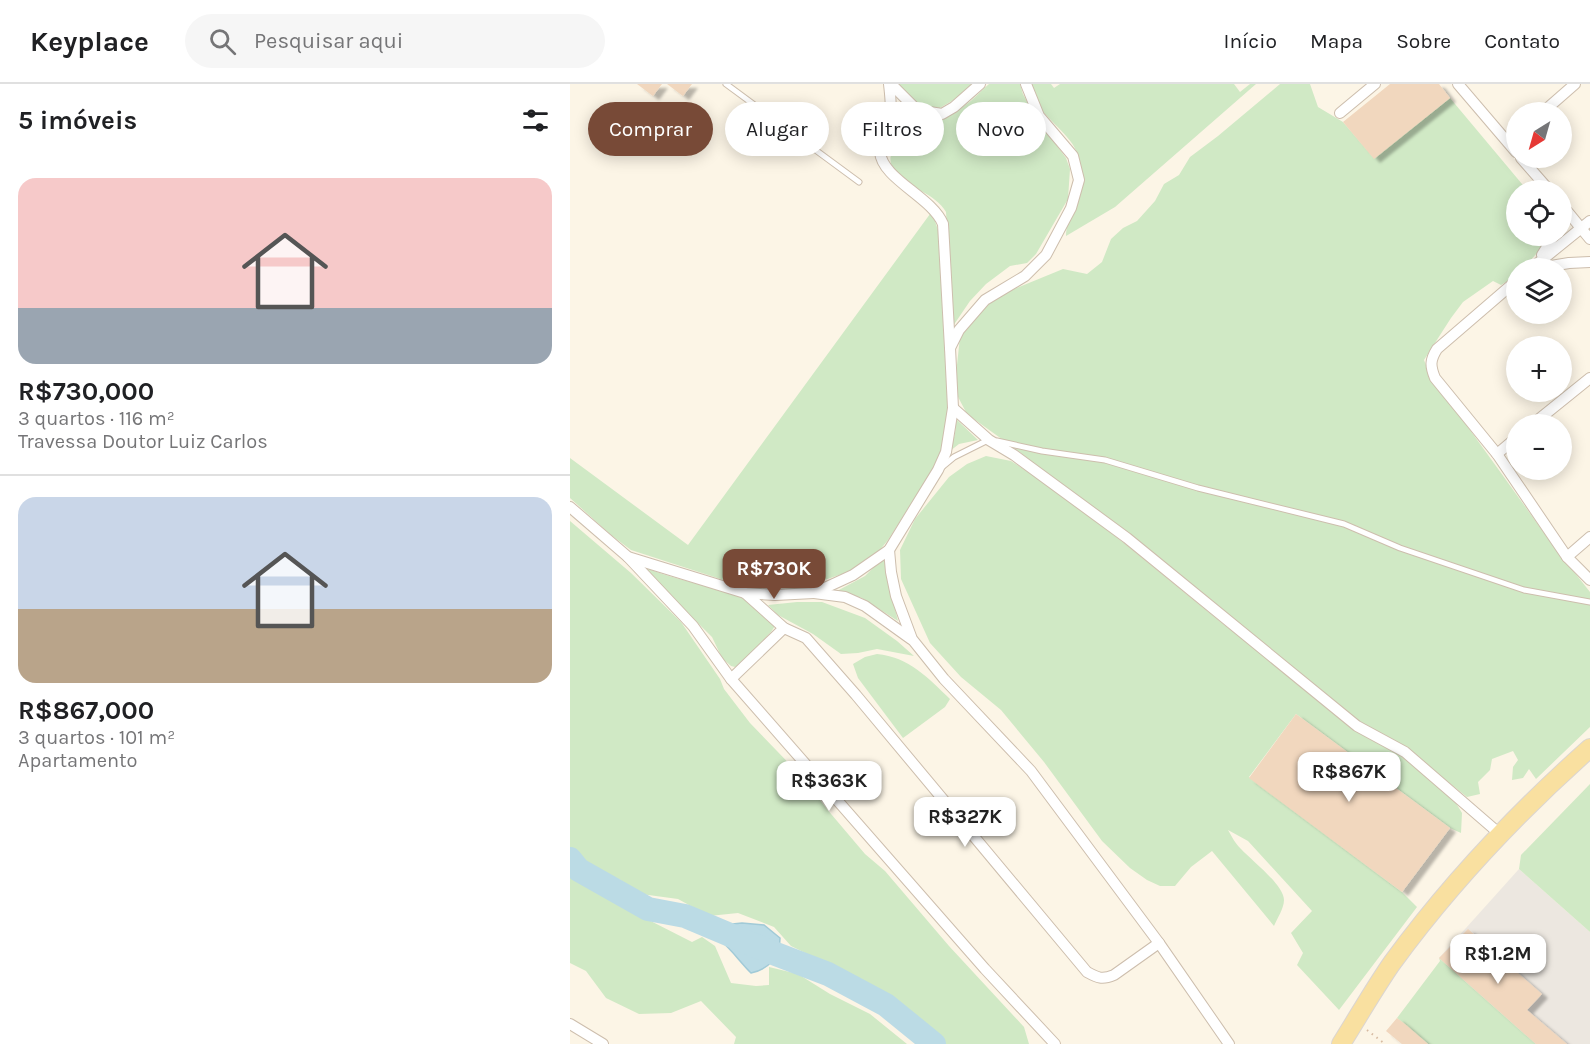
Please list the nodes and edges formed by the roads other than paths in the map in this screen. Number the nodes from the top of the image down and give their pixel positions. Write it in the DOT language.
graph roads {
  1 [pos="726,84"];
  2 [pos="890,84"];
  3 [pos="980,84"];
  4 [pos="1026,84"];
  5 [pos="1375,84"];
  6 [pos="1458,84"];
  7 [pos="1575,84"];
  8 [pos="1554,102"];
  9 [pos="1340,114"];
  10 [pos="1506,132"];
  11 [pos="1530,168"];
  12 [pos="1540,180"];
  13 [pos="859,182"];
  14 [pos="1572,213"];
  15 [pos="1586,225"];
  16 [pos="1590,238"];
  17 [pos="1549,246"];
  18 [pos="1539,258"];
  19 [pos="1544,258"];
  20 [pos="1572,262"];
  21 [pos="1590,262"];
  22 [pos="1506,290"];
  23 [pos="950,348"];
  24 [pos="1590,378"];
  25 [pos="953,408"];
  26 [pos="1545,414"];
  27 [pos="989,440"];
  28 [pos="1506,446"];
  29 [pos="1497,454"];
  30 [pos="938,470"];
  31 [pos="570,507"];
  32 [pos="1590,537"];
  33 [pos="889,550"];
  34 [pos="628,557"];
  35 [pos="1568,557"];
  36 [pos="1590,580"];
  37 [pos="745,593"];
  38 [pos="814,593"];
  39 [pos="1590,602"];
  40 [pos="784,628"];
  41 [pos="912,639"];
  42 [pos="731,679"];
  43 [pos="1590,748"];
  44 [pos="1501,835"];
  45 [pos="1159,943"];
  46 [pos="570,1024"];
  47 [pos="600,1043"];
  48 [pos="1055,1044"];
  49 [pos="1229,1044"];
  50 [pos="1341,1044"];
  1 -- 13 [label="lane"];
  2 -- 3 [label="street"];
  2 -- 23 [label="street"];
  4 -- 23 [label="street"];
  5 -- 9 [label="street"];
  6 -- 10 [label="street"];
  7 -- 8 [label="street"];
  11 -- 12 [label="street"];
  14 -- 15 [label="street"];
  15 -- 16 [label="street"];
  15 -- 19 [label="street"];
  17 -- 18 [label="street"];
  20 -- 21 [label="street"];
  22 -- 29 [label="street"];
  23 -- 25 [label="street"];
  24 -- 26 [label="street"];
  25 -- 27 [label="street"];
  25 -- 30 [label="street"];
  27 -- 30 [label="lane"];
  27 -- 39 [label="lane"];
  27 -- 44 [label="street"];
  28 -- 29 [label="street"];
  29 -- 35 [label="street"];
  30 -- 33 [label="street"];
  31 -- 34 [label="street"];
  32 -- 35 [label="street"];
  33 -- 38 [label="street"];
  33 -- 41 [label="street"];
  34 -- 37 [label="street"];
  34 -- 42 [label="street"];
  35 -- 36 [label="street"];
  37 -- 38 [label="street"];
  37 -- 40 [label="street"];
  38 -- 41 [label="street"];
  40 -- 42 [label="street"];
  40 -- 45 [label="street"];
  41 -- 45 [label="street"];
  42 -- 48 [label="street"];
  43 -- 44 [label="main road"];
  44 -- 50 [label="main road"];
  45 -- 49 [label="street"];
  46 -- 47 [label="street"];
}
